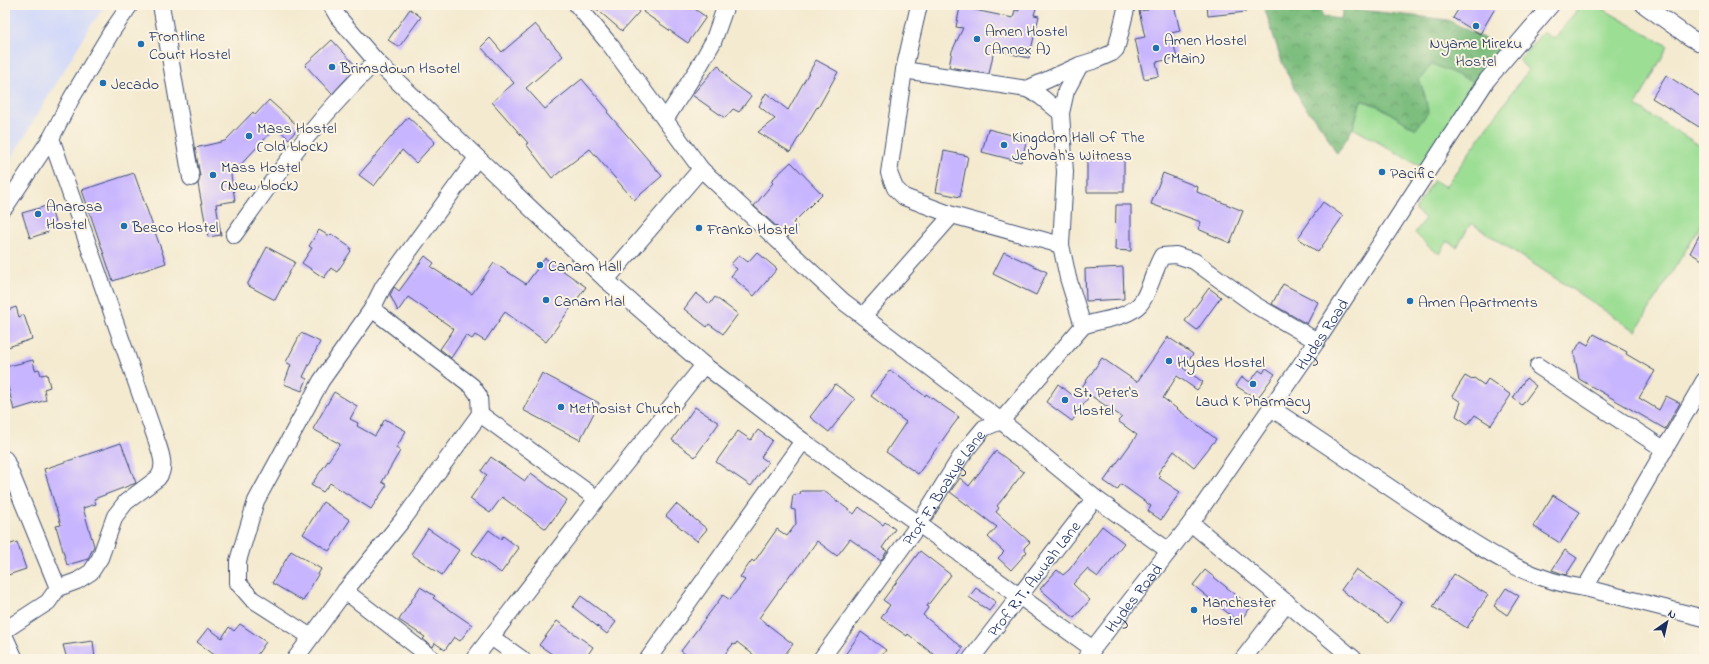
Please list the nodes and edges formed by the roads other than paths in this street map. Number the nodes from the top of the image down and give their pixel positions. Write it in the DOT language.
graph roads {
  1 [pos="130,5"];
  2 [pos="161,5"];
  3 [pos="331,5"];
  4 [pos="577,5"];
  5 [pos="726,5"];
  6 [pos="919,5"];
  7 [pos="1127,5"];
  8 [pos="1551,5"];
  9 [pos="1644,5"];
  10 [pos="1704,45"];
  11 [pos="376,61"];
  12 [pos="1080,65"];
  13 [pos="904,70"];
  14 [pos="1027,89"];
  15 [pos="1061,113"];
  16 [pos="665,120"];
  17 [pos="51,138"];
  18 [pos="477,158"];
  19 [pos="701,169"];
  20 [pos="191,178"];
  21 [pos="5,207"];
  22 [pos="952,215"];
  23 [pos="234,235"];
  24 [pos="1061,245"];
  25 [pos="606,280"];
  26 [pos="372,309"];
  27 [pos="863,316"];
  28 [pos="1083,326"];
  29 [pos="1317,341"];
  30 [pos="704,365"];
  31 [pos="1538,366"];
  32 [pos="1704,381"];
  33 [pos="1271,408"];
  34 [pos="480,414"];
  35 [pos="1001,421"];
  36 [pos="803,441"];
  37 [pos="1665,450"];
  38 [pos="5,459"];
  39 [pos="597,498"];
  40 [pos="1095,498"];
  41 [pos="1191,523"];
  42 [pos="919,524"];
  43 [pos="1169,551"];
  44 [pos="58,588"];
  45 [pos="1585,588"];
  46 [pos="345,591"];
  47 [pos="1018,596"];
  48 [pos="1287,602"];
  49 [pos="1704,618"];
  50 [pos="5,630"];
  51 [pos="491,636"];
  52 [pos="5,637"];
  53 [pos="311,637"];
  54 [pos="1089,654"];
  55 [pos="652,658"];
  56 [pos="15,659"];
  57 [pos="295,659"];
  58 [pos="434,659"];
  59 [pos="474,659"];
  60 [pos="522,659"];
  61 [pos="821,659"];
  62 [pos="971,659"];
  63 [pos="1243,659"];
  64 [pos="1354,659"];
  1 -- 17 [label="street"];
  2 -- 20 [label="street"];
  3 -- 11 [label="street"];
  4 -- 16 [label="street"];
  5 -- 16 [label="street"];
  6 -- 13 [label="street"];
  7 -- 12 [label="street"];
  8 -- 29 [label="street, Hydes Road"];
  9 -- 10 [label="street"];
  11 -- 18 [label="street"];
  11 -- 23 [label="street"];
  12 -- 14 [label="street"];
  12 -- 15 [label="street"];
  13 -- 14 [label="street"];
  13 -- 22 [label="street"];
  14 -- 15 [label="street"];
  15 -- 24 [label="street"];
  16 -- 19 [label="street"];
  17 -- 21 [label="street"];
  17 -- 44 [label="street"];
  18 -- 25 [label="street"];
  18 -- 26 [label="street"];
  19 -- 25 [label="street"];
  19 -- 27 [label="street"];
  22 -- 24 [label="street"];
  22 -- 27 [label="street"];
  24 -- 28 [label="street"];
  25 -- 30 [label="street"];
  26 -- 34 [label="street"];
  26 -- 53 [label="street"];
  27 -- 35 [label="street"];
  28 -- 29 [label="street"];
  28 -- 35 [label="street, Prof F. Boakye Lane"];
  29 -- 33 [label="street, Hydes Road"];
  30 -- 36 [label="street"];
  30 -- 39 [label="street"];
  31 -- 37 [label="street"];
  32 -- 37 [label="street"];
  33 -- 41 [label="street, Hydes Road"];
  33 -- 45 [label="street"];
  34 -- 39 [label="street"];
  34 -- 46 [label="street"];
  35 -- 40 [label="street"];
  35 -- 42 [label="street, Prof F. Boakye Lane"];
  36 -- 42 [label="street"];
  36 -- 55 [label="street"];
  37 -- 45 [label="street"];
  38 -- 44 [label="street"];
  39 -- 51 [label="street"];
  40 -- 43 [label="street"];
  40 -- 47 [label="street, Prof R.T. Awuah Lane"];
  41 -- 43 [label="street, Hydes Road"];
  41 -- 48 [label="street"];
  42 -- 47 [label="street"];
  42 -- 61 [label="street, Prof F. Boakye Lane"];
  43 -- 54 [label="street, Hydes Road"];
  44 -- 50 [label="street"];
  45 -- 49 [label="street"];
  46 -- 53 [label="street"];
  46 -- 58 [label="street"];
  47 -- 54 [label="street"];
  47 -- 62 [label="street, Prof R.T. Awuah Lane"];
  48 -- 63 [label="street"];
  48 -- 64 [label="street"];
  51 -- 59 [label="street"];
  51 -- 60 [label="street"];
  52 -- 56 [label="street"];
  53 -- 57 [label="street"];
}
